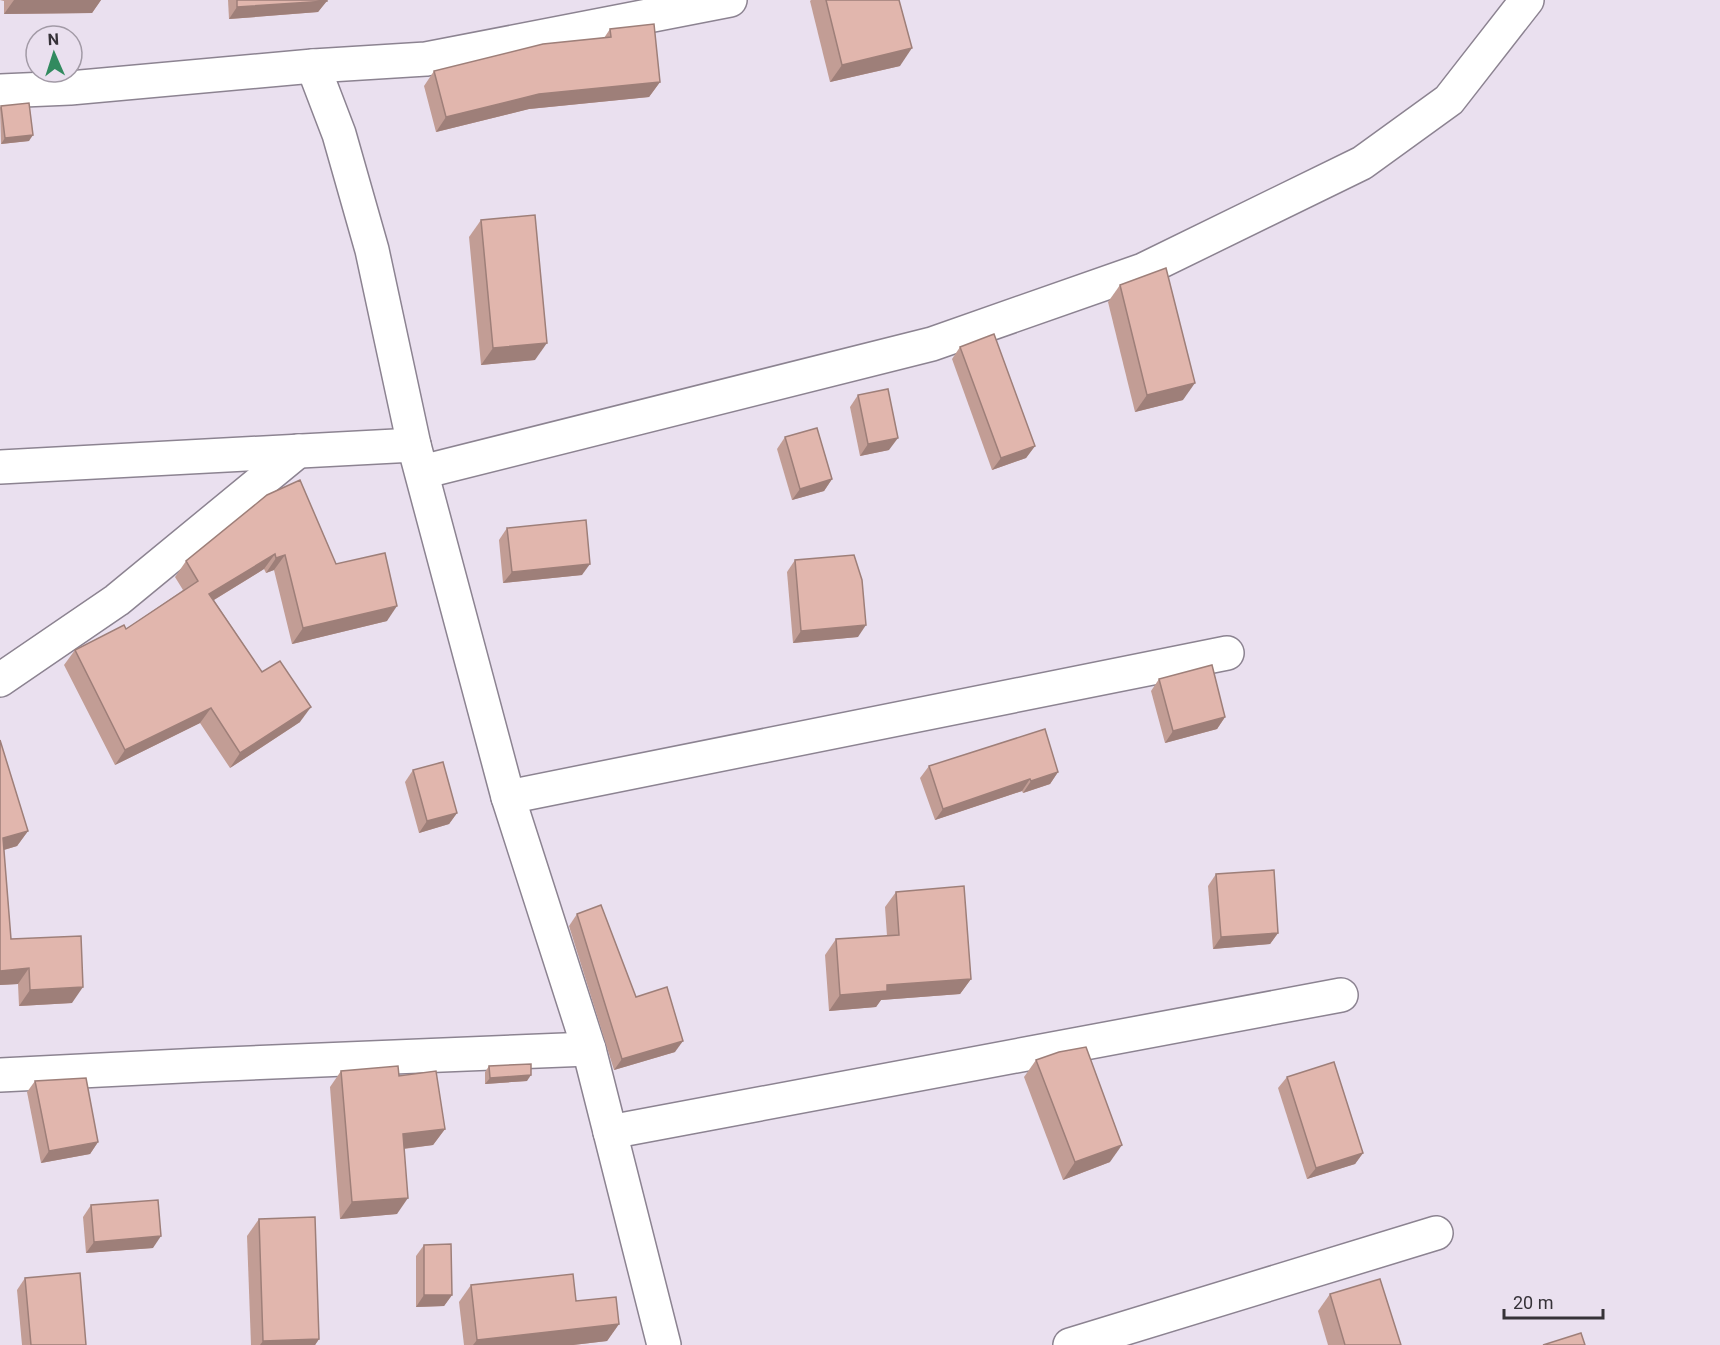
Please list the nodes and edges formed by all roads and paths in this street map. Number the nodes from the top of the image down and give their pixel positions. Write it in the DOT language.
graph roads {
  1 [pos="730,0"];
  2 [pos="1527,0"];
  3 [pos="313,66"];
  4 [pos="0,92"];
  5 [pos="298,451"];
  6 [pos="418,459"];
  7 [pos="0,467"];
  8 [pos="1227,653"];
  9 [pos="0,680"];
  10 [pos="508,797"];
  11 [pos="1341,995"];
  12 [pos="590,1049"];
  13 [pos="0,1076"];
  14 [pos="610,1132"];
  15 [pos="1437,1233"];
  16 [pos="664,1345"];
  17 [pos="1070,1345"];
  1 -- 3 [label="street"];
  2 -- 6 [label="street"];
  3 -- 4 [label="street"];
  3 -- 6 [label="street"];
  5 -- 6 [label="street"];
  5 -- 7 [label="street"];
  5 -- 9 [label="street"];
  6 -- 10 [label="street"];
  8 -- 10 [label="street"];
  10 -- 12 [label="street"];
  11 -- 14 [label="street"];
  12 -- 13 [label="street"];
  12 -- 14 [label="street"];
  14 -- 16 [label="street"];
  15 -- 17 [label="street"];
}
